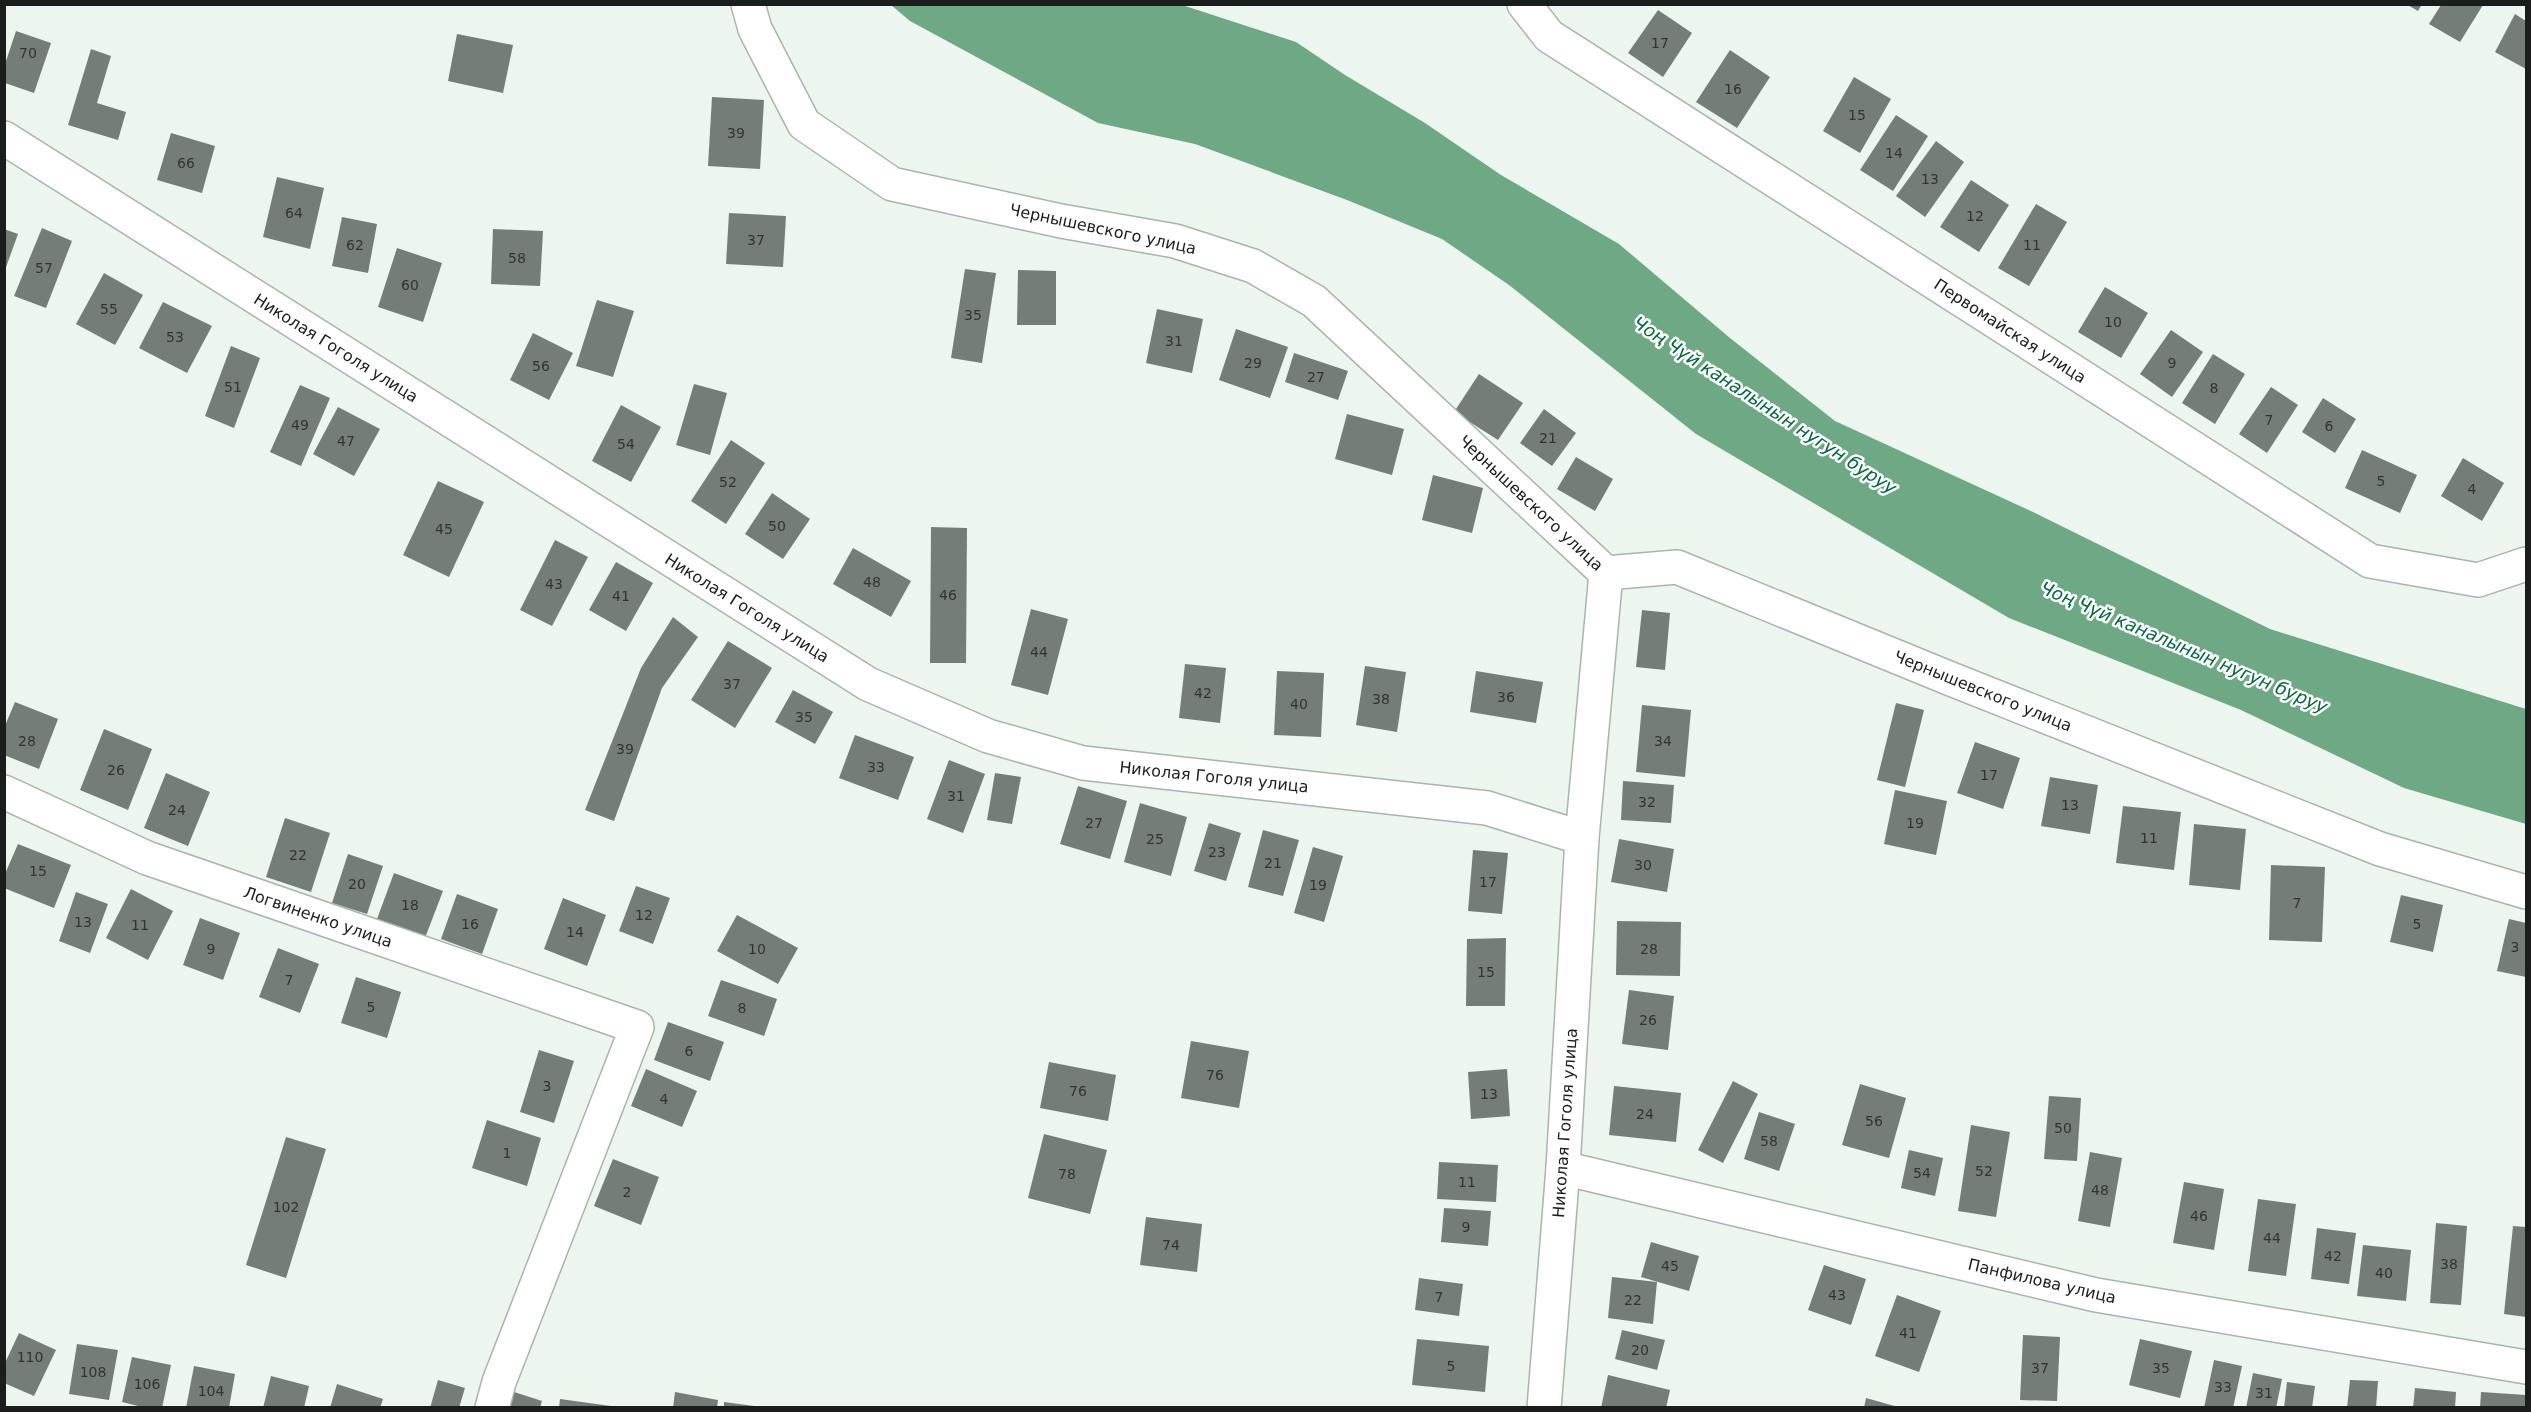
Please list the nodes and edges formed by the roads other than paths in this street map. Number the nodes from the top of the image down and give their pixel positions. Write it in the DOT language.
graph roads {
  1 [pos="748,4"];
  2 [pos="1524,4"];
  3 [pos="4,138"];
  4 [pos="2526,564"];
  5 [pos="1606,573"];
  6 [pos="4,792"];
  7 [pos="1582,838"];
  8 [pos="2526,892"];
  9 [pos="1563,1168"];
  10 [pos="2526,1367"];
  11 [pos="492,1407"];
  12 [pos="1544,1407"];
  1 -- 5 [label="street, Чернышевского улица"];
  2 -- 4 [label="street, Первомайская улица"];
  3 -- 7 [label="street, Николая Гоголя улица"];
  5 -- 7 [label="street, Николая Гоголя улица"];
  5 -- 8 [label="street, Чернышевского улица"];
  6 -- 11 [label="street, Логвиненко улица"];
  7 -- 9 [label="street, Николая Гоголя улица"];
  9 -- 10 [label="street, Панфилова улица"];
  9 -- 12 [label="street, Николая Гоголя улица"];
}
